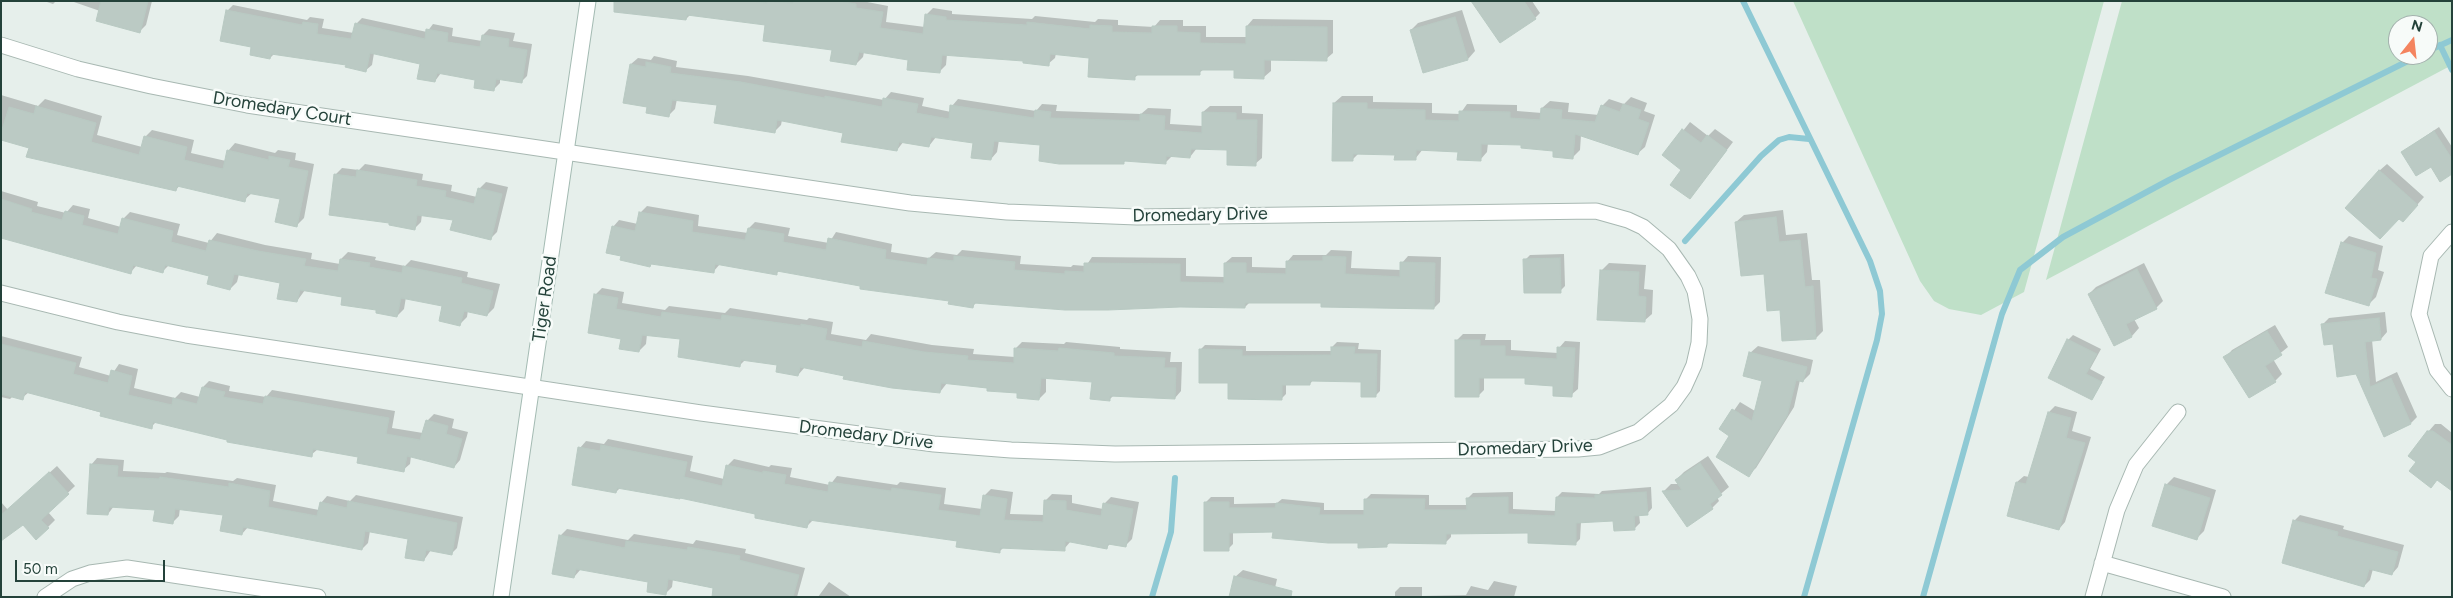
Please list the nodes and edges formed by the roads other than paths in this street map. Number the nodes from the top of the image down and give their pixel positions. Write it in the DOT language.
graph roads {
  1 [pos="588,1"];
  2 [pos="1,45"];
  3 [pos="566,153"];
  4 [pos="2452,232"];
  5 [pos="1,293"];
  6 [pos="532,387"];
  7 [pos="2452,389"];
  8 [pos="2178,412"];
  9 [pos="2102,563"];
  10 [pos="45,597"];
  11 [pos="318,597"];
  12 [pos="501,597"];
  13 [pos="2093,597"];
  14 [pos="2222,597"];
  1 -- 3 [label="street, Tiger Road"];
  2 -- 3 [label="street, Dromedary Court"];
  3 -- 6 [label="street, Tiger Road"];
  3 -- 6 [label="street, Dromedary Drive"];
  4 -- 7 [label="street"];
  5 -- 6 [label="street"];
  6 -- 12 [label="street, Tiger Road"];
  8 -- 9 [label="street"];
  9 -- 13 [label="street"];
  9 -- 14 [label="street"];
  10 -- 11 [label="street"];
}
